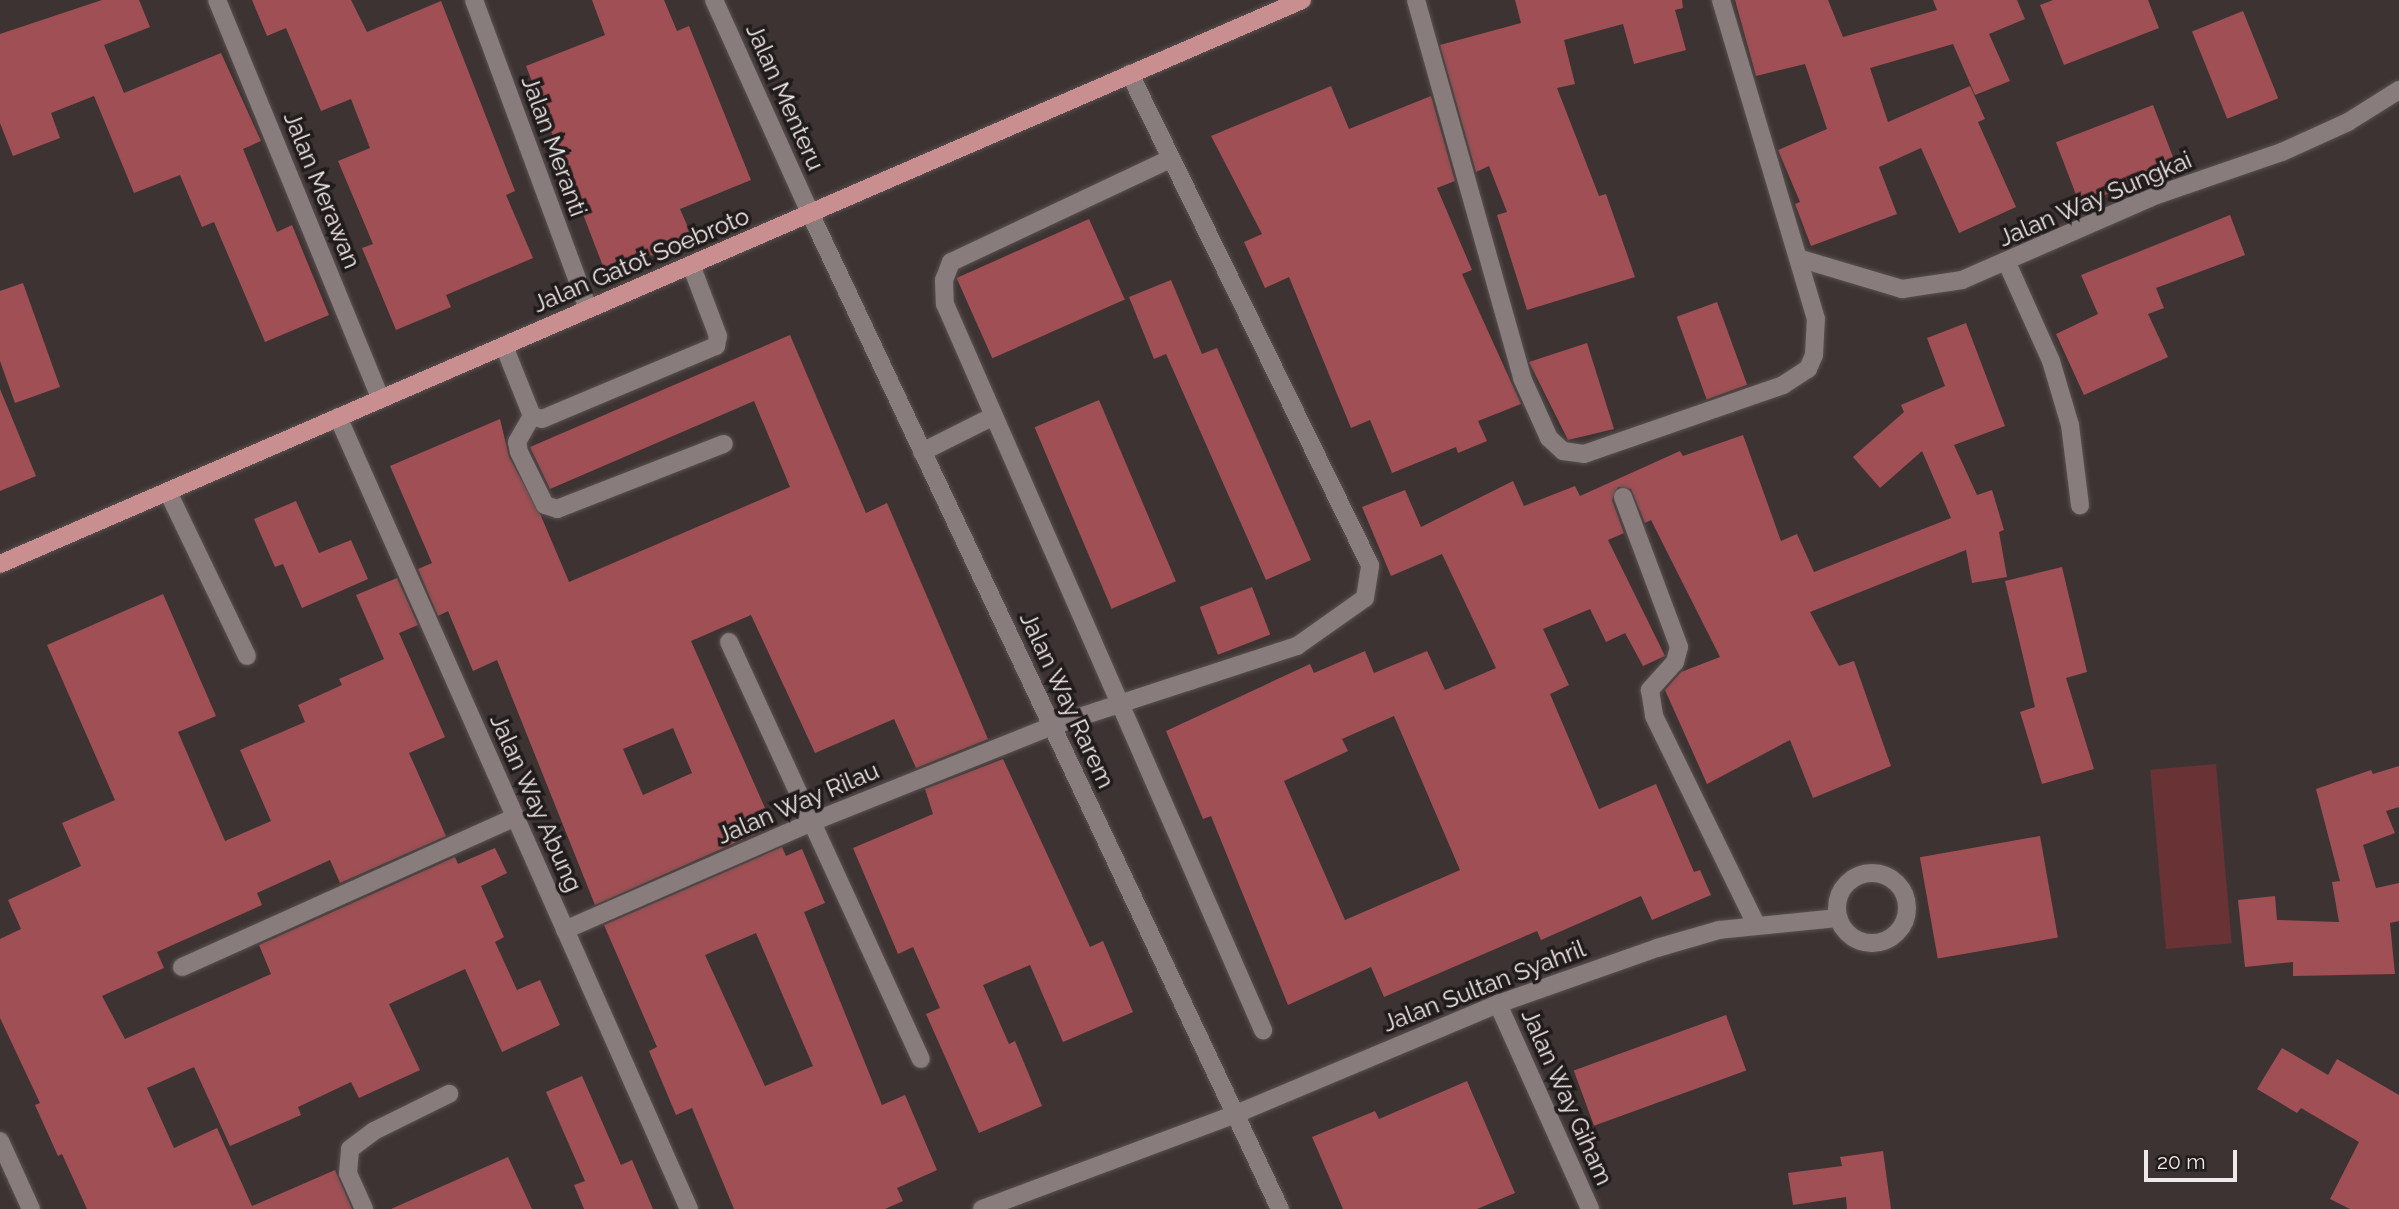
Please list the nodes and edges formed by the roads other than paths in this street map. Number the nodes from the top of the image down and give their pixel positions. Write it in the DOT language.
graph roads {
  1 [pos="217,0"];
  2 [pos="474,0"];
  3 [pos="715,0"];
  4 [pos="1302,0"];
  5 [pos="1416,0"];
  6 [pos="1721,0"];
  7 [pos="1130,74"];
  8 [pos="2399,90"];
  9 [pos="1170,159"];
  10 [pos="810,213"];
  11 [pos="1798,258"];
  12 [pos="2007,263"];
  13 [pos="691,265"];
  14 [pos="588,309"];
  15 [pos="504,346"];
  16 [pos="381,399"];
  17 [pos="532,416"];
  18 [pos="994,416"];
  19 [pos="338,417"];
  20 [pos="724,444"];
  21 [pos="922,452"];
  22 [pos="168,492"];
  23 [pos="1623,497"];
  24 [pos="2080,505"];
  25 [pos="0,564"];
  26 [pos="729,642"];
  27 [pos="247,656"];
  28 [pos="1120,704"];
  29 [pos="1052,726"];
  30 [pos="516,817"];
  31 [pos="812,822"];
  32 [pos="1838,918"];
  33 [pos="1756,924"];
  34 [pos="565,930"];
  35 [pos="182,967"];
  36 [pos="1498,1004"];
  37 [pos="1263,1030"];
  38 [pos="921,1059"];
  39 [pos="449,1094"];
  40 [pos="1236,1114"];
  41 [pos="0,1141"];
  42 [pos="1015,1203"];
  43 [pos="31,1209"];
  44 [pos="365,1209"];
  45 [pos="689,1209"];
  46 [pos="982,1209"];
  47 [pos="1280,1209"];
  48 [pos="1590,1209"];
  1 -- 16 [label="street, Jalan Merawan"];
  2 -- 14 [label="street, Jalan Meranti"];
  3 -- 10 [label="street, Jalan Menteru"];
  4 -- 7 [label="main road, Jalan Gatot Soebroto"];
  5 -- 11 [label="street"];
  6 -- 11 [label="street"];
  7 -- 9 [label="street, Jalan Way Rilau"];
  7 -- 10 [label="main road, Jalan Gatot Soebroto"];
  8 -- 12 [label="street, Jalan Way Sungkai"];
  9 -- 18 [label="street"];
  9 -- 28 [label="street, Jalan Way Rilau"];
  10 -- 13 [label="main road, Jalan Gatot Soebroto"];
  10 -- 21 [label="street, Jalan Way Rarem"];
  11 -- 12 [label="street, Jalan Way Sungkai"];
  12 -- 24 [label="street"];
  13 -- 14 [label="main road, Jalan Gatot Soebroto"];
  13 -- 17 [label="street"];
  14 -- 15 [label="main road, Jalan Gatot Soebroto"];
  15 -- 16 [label="main road, Jalan Gatot Soebroto"];
  15 -- 17 [label="street"];
  16 -- 19 [label="main road, Jalan Gatot Soebroto"];
  17 -- 20 [label="street"];
  18 -- 21 [label="street"];
  18 -- 28 [label="street"];
  19 -- 22 [label="main road, Jalan Gatot Soebroto"];
  19 -- 30 [label="street, Jalan Way Abung"];
  21 -- 29 [label="street, Jalan Way Rarem"];
  22 -- 25 [label="main road, Jalan Gatot Soebroto"];
  22 -- 27 [label="street"];
  23 -- 33 [label="street"];
  26 -- 31 [label="street"];
  28 -- 29 [label="street, Jalan Way Rilau"];
  28 -- 37 [label="street"];
  29 -- 31 [label="street, Jalan Way Rilau"];
  29 -- 40 [label="street, Jalan Way Rarem"];
  30 -- 34 [label="street, Jalan Way Abung"];
  30 -- 35 [label="street"];
  31 -- 34 [label="street, Jalan Way Rilau"];
  31 -- 38 [label="street"];
  32 -- 32 [label="street"];
  32 -- 33 [label="street, Jalan Sultan Syahril"];
  33 -- 36 [label="street, Jalan Sultan Syahril"];
  34 -- 45 [label="street, Jalan Way Abung"];
  36 -- 40 [label="street, Jalan Sultan Syahril"];
  36 -- 48 [label="street, Jalan Way Giham"];
  39 -- 44 [label="street"];
  40 -- 42 [label="street, Jalan Sultan Syahril"];
  40 -- 47 [label="street, Jalan Way Rarem"];
  41 -- 43 [label="street"];
  42 -- 46 [label="street, Jalan Sultan Syahril"];
}
